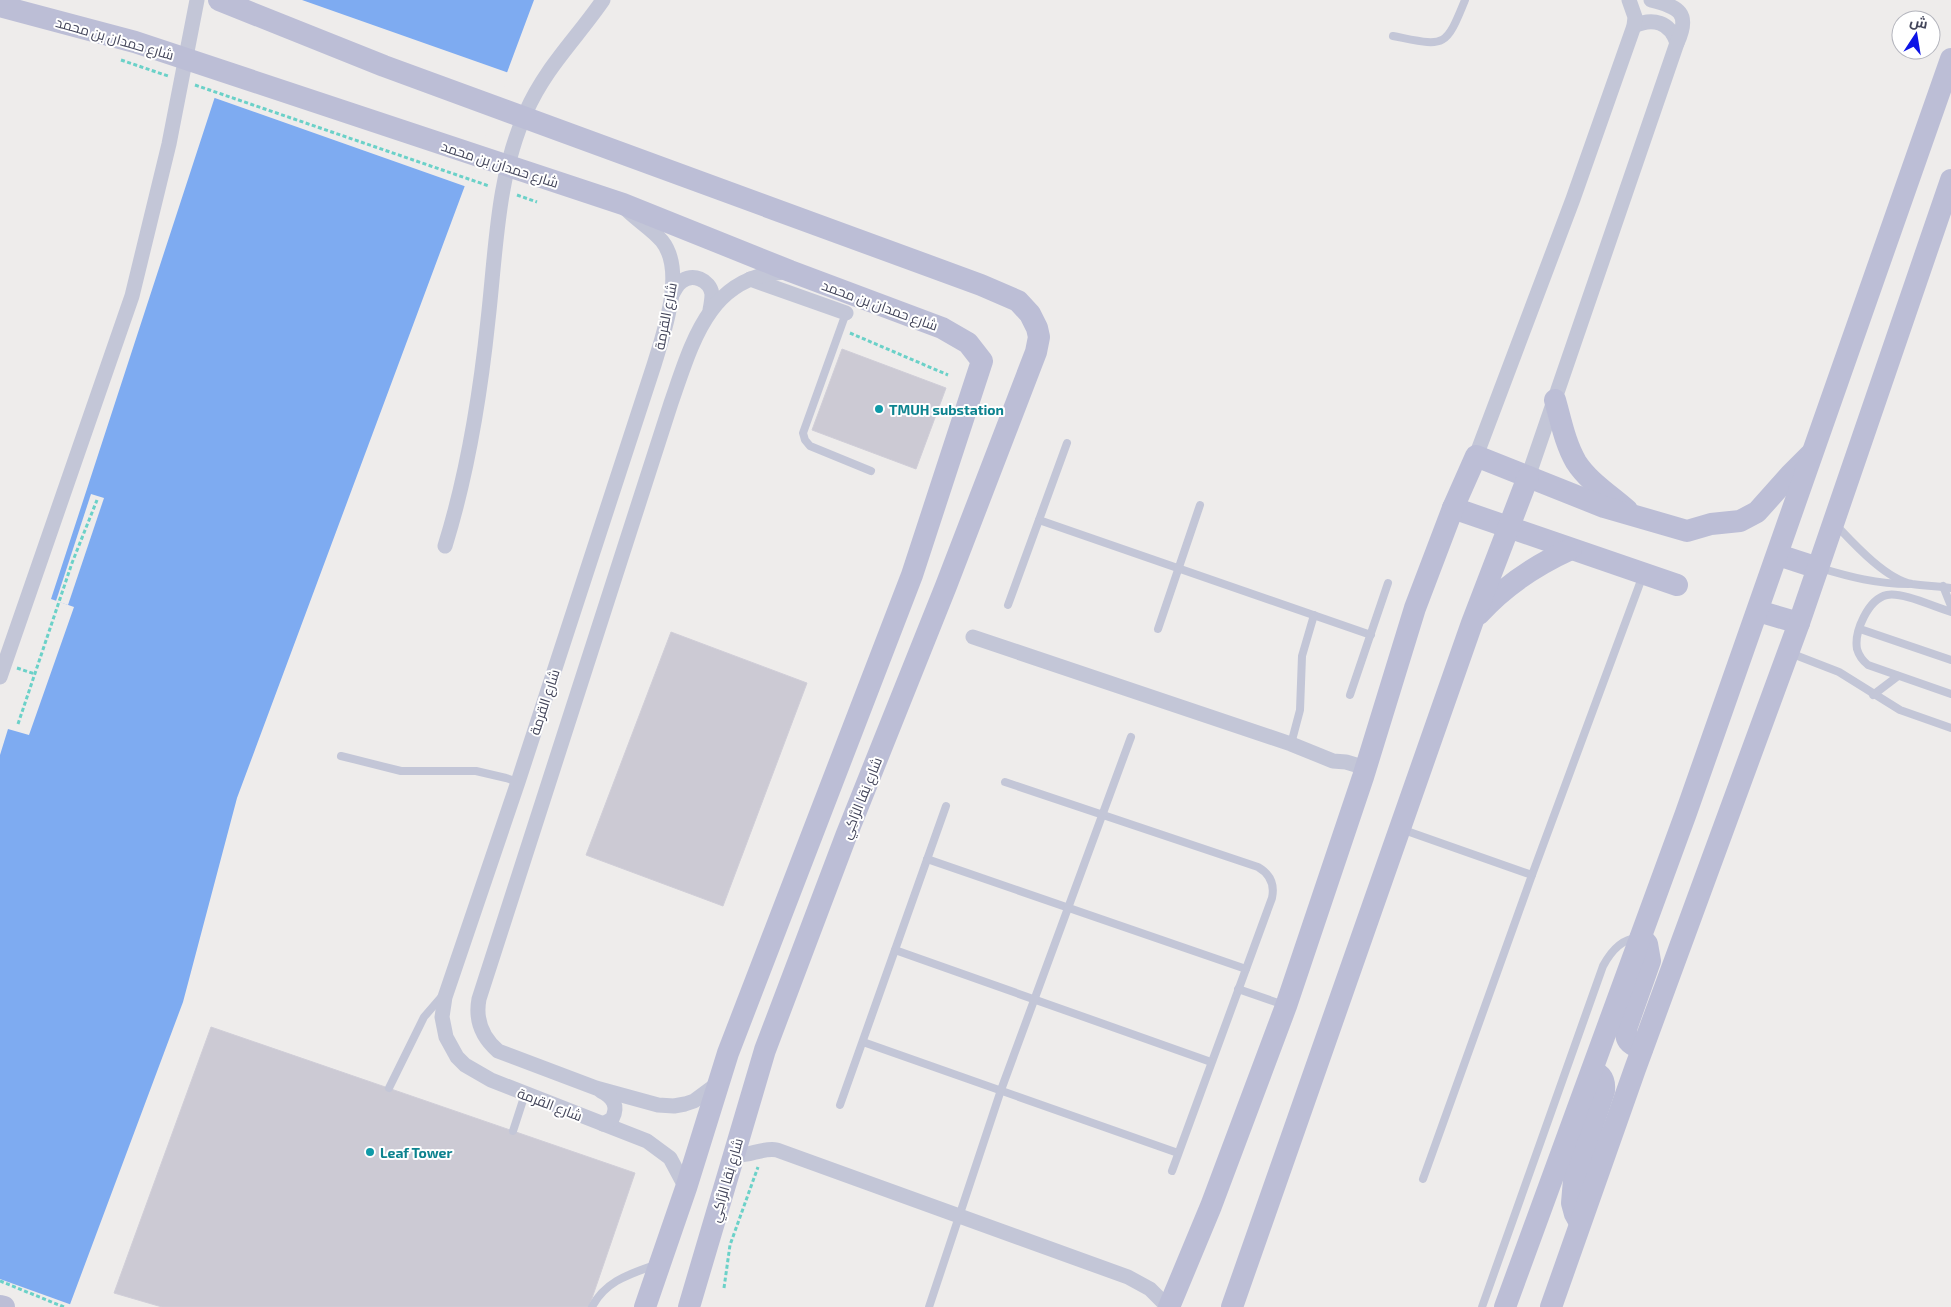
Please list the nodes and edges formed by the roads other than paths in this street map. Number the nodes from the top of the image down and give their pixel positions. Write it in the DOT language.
graph roads {
  1 [pos="197,0"];
  2 [pos="219,0"];
  3 [pos="603,0"];
  4 [pos="1465,0"];
  5 [pos="1629,0"];
  6 [pos="1651,0"];
  7 [pos="0,6"];
  8 [pos="1634,26"];
  9 [pos="1393,36"];
  10 [pos="1677,43"];
  11 [pos="1951,59"];
  12 [pos="1951,180"];
  13 [pos="614,202"];
  14 [pos="790,271"];
  15 [pos="750,279"];
  16 [pos="670,298"];
  17 [pos="710,310"];
  18 [pos="846,313"];
  19 [pos="1555,400"];
  20 [pos="1067,444"];
  21 [pos="1814,452"];
  22 [pos="1476,456"];
  23 [pos="871,471"];
  24 [pos="1528,477"];
  25 [pos="1200,505"];
  26 [pos="1453,508"];
  27 [pos="1636,517"];
  28 [pos="1039,520"];
  29 [pos="1834,522"];
  30 [pos="1508,527"];
  31 [pos="445,546"];
  32 [pos="1571,549"];
  33 [pos="1778,556"];
  34 [pos="1178,568"];
  35 [pos="1818,568"];
  36 [pos="1644,574"];
  37 [pos="1388,583"];
  38 [pos="1911,584"];
  39 [pos="1677,585"];
  40 [pos="1947,587"];
  41 [pos="1008,605"];
  42 [pos="1951,606"];
  43 [pos="1758,611"];
  44 [pos="1951,612"];
  45 [pos="1314,616"];
  46 [pos="1472,623"];
  47 [pos="1799,623"];
  48 [pos="1158,629"];
  49 [pos="1860,629"];
  50 [pos="1370,635"];
  51 [pos="973,637"];
  52 [pos="1788,653"];
  53 [pos="1951,660"];
  54 [pos="1898,676"];
  55 [pos="0,677"];
  56 [pos="1951,694"];
  57 [pos="1350,695"];
  58 [pos="1873,695"];
  59 [pos="1951,728"];
  60 [pos="1131,737"];
  61 [pos="1290,744"];
  62 [pos="341,756"];
  63 [pos="1364,773"];
  64 [pos="518,782"];
  65 [pos="1005,782"];
  66 [pos="946,806"];
  67 [pos="1101,815"];
  68 [pos="1400,829"];
  69 [pos="927,859"];
  70 [pos="1532,875"];
  71 [pos="1067,907"];
  72 [pos="1642,937"];
  73 [pos="895,950"];
  74 [pos="1246,969"];
  75 [pos="449,988"];
  76 [pos="1238,989"];
  77 [pos="1034,999"];
  78 [pos="1286,1006"];
  79 [pos="863,1042"];
  80 [pos="1642,1049"];
  81 [pos="1211,1062"];
  82 [pos="1592,1071"];
  83 [pos="718,1084"];
  84 [pos="389,1088"];
  85 [pos="596,1088"];
  86 [pos="1000,1090"];
  87 [pos="524,1094"];
  88 [pos="840,1105"];
  89 [pos="603,1124"];
  90 [pos="514,1131"];
  91 [pos="1178,1153"];
  92 [pos="733,1154"];
  93 [pos="1172,1171"];
  94 [pos="1424,1179"];
  95 [pos="686,1188"];
  96 [pos="958,1216"];
  97 [pos="1580,1223"];
  98 [pos="659,1263"];
  99 [pos="648,1299"];
  100 [pos="0,1306"];
  101 [pos="4,1307"];
  102 [pos="592,1307"];
  103 [pos="630,1307"];
  104 [pos="689,1307"];
  105 [pos="929,1307"];
  106 [pos="1168,1307"];
  107 [pos="1232,1307"];
  108 [pos="1482,1307"];
  109 [pos="1505,1307"];
  110 [pos="1551,1307"];
  1 -- 55 [label="street"];
  2 -- 92 [label="street, شارع نِقا الرَّاكِي"];
  3 -- 31 [label="street"];
  4 -- 9 [label="lane"];
  5 -- 8 [label="street"];
  6 -- 10 [label="street"];
  7 -- 13 [label="street, شارع حمدان بن محمد"];
  8 -- 10 [label="street"];
  8 -- 22 [label="street"];
  10 -- 19 [label="street"];
  11 -- 21 [label="street"];
  12 -- 29 [label="street"];
  13 -- 14 [label="street, شارع حمدان بن محمد"];
  13 -- 16 [label="street, شارع القرمة"];
  14 -- 15 [label="street"];
  14 -- 83 [label="street, شارع حمدان بن محمد"];
  15 -- 17 [label="street"];
  15 -- 18 [label="street"];
  16 -- 17 [label="street"];
  16 -- 64 [label="street, شارع القرمة"];
  17 -- 85 [label="street"];
  18 -- 23 [label="lane"];
  19 -- 24 [label="street"];
  19 -- 27 [label="street"];
  20 -- 28 [label="lane"];
  21 -- 27 [label="street"];
  21 -- 33 [label="street"];
  22 -- 24 [label="street"];
  22 -- 26 [label="street"];
  24 -- 27 [label="street"];
  24 -- 30 [label="street"];
  25 -- 34 [label="lane"];
  26 -- 30 [label="street"];
  26 -- 63 [label="street"];
  28 -- 34 [label="lane"];
  28 -- 41 [label="lane"];
  29 -- 35 [label="street"];
  29 -- 38 [label="lane"];
  30 -- 32 [label="street"];
  30 -- 46 [label="street"];
  32 -- 36 [label="street"];
  32 -- 46 [label="street"];
  33 -- 35 [label="street"];
  33 -- 43 [label="street"];
  34 -- 45 [label="lane"];
  34 -- 48 [label="lane"];
  35 -- 38 [label="lane"];
  35 -- 47 [label="street"];
  36 -- 39 [label="street"];
  36 -- 70 [label="lane"];
  37 -- 50 [label="lane"];
  38 -- 40 [label="lane"];
  40 -- 42 [label="lane"];
  43 -- 47 [label="street"];
  43 -- 72 [label="street"];
  44 -- 49 [label="lane"];
  45 -- 50 [label="lane"];
  45 -- 61 [label="lane"];
  46 -- 68 [label="street"];
  47 -- 52 [label="street"];
  49 -- 53 [label="lane"];
  49 -- 54 [label="lane"];
  50 -- 57 [label="lane"];
  51 -- 61 [label="street"];
  52 -- 58 [label="lane"];
  52 -- 80 [label="street"];
  54 -- 56 [label="lane"];
  54 -- 58 [label="lane"];
  58 -- 59 [label="lane"];
  60 -- 67 [label="lane"];
  61 -- 63 [label="street"];
  62 -- 64 [label="lane"];
  63 -- 78 [label="street"];
  64 -- 75 [label="street, شارع القرمة"];
  65 -- 67 [label="lane"];
  66 -- 69 [label="lane"];
  67 -- 71 [label="lane"];
  67 -- 74 [label="lane"];
  68 -- 70 [label="lane"];
  68 -- 107 [label="street"];
  69 -- 71 [label="lane"];
  69 -- 73 [label="lane"];
  70 -- 94 [label="lane"];
  71 -- 74 [label="lane"];
  71 -- 77 [label="lane"];
  72 -- 80 [label="street"];
  72 -- 82 [label="street"];
  72 -- 108 [label="lane"];
  73 -- 77 [label="lane"];
  73 -- 79 [label="lane"];
  74 -- 76 [label="lane"];
  75 -- 84 [label="lane"];
  75 -- 87 [label="street, شارع القرمة"];
  76 -- 78 [label="lane"];
  76 -- 81 [label="lane"];
  77 -- 81 [label="lane"];
  77 -- 86 [label="lane"];
  78 -- 106 [label="street"];
  79 -- 86 [label="lane"];
  79 -- 88 [label="lane"];
  80 -- 97 [label="street"];
  81 -- 91 [label="lane"];
  82 -- 97 [label="street"];
  82 -- 109 [label="street"];
  83 -- 85 [label="street"];
  83 -- 95 [label="street"];
  85 -- 89 [label="street"];
  86 -- 91 [label="lane"];
  86 -- 96 [label="lane"];
  87 -- 89 [label="street, شارع القرمة"];
  87 -- 90 [label="lane"];
  89 -- 95 [label="street, شارع القرمة"];
  91 -- 93 [label="lane"];
  92 -- 96 [label="street"];
  92 -- 104 [label="street, شارع نِقا الرَّاكِي"];
  95 -- 98 [label="street"];
  96 -- 105 [label="lane"];
  96 -- 106 [label="street"];
  97 -- 110 [label="street"];
  98 -- 99 [label="street"];
  98 -- 102 [label="lane"];
  99 -- 103 [label="street"];
  100 -- 101 [label="street"];
}
